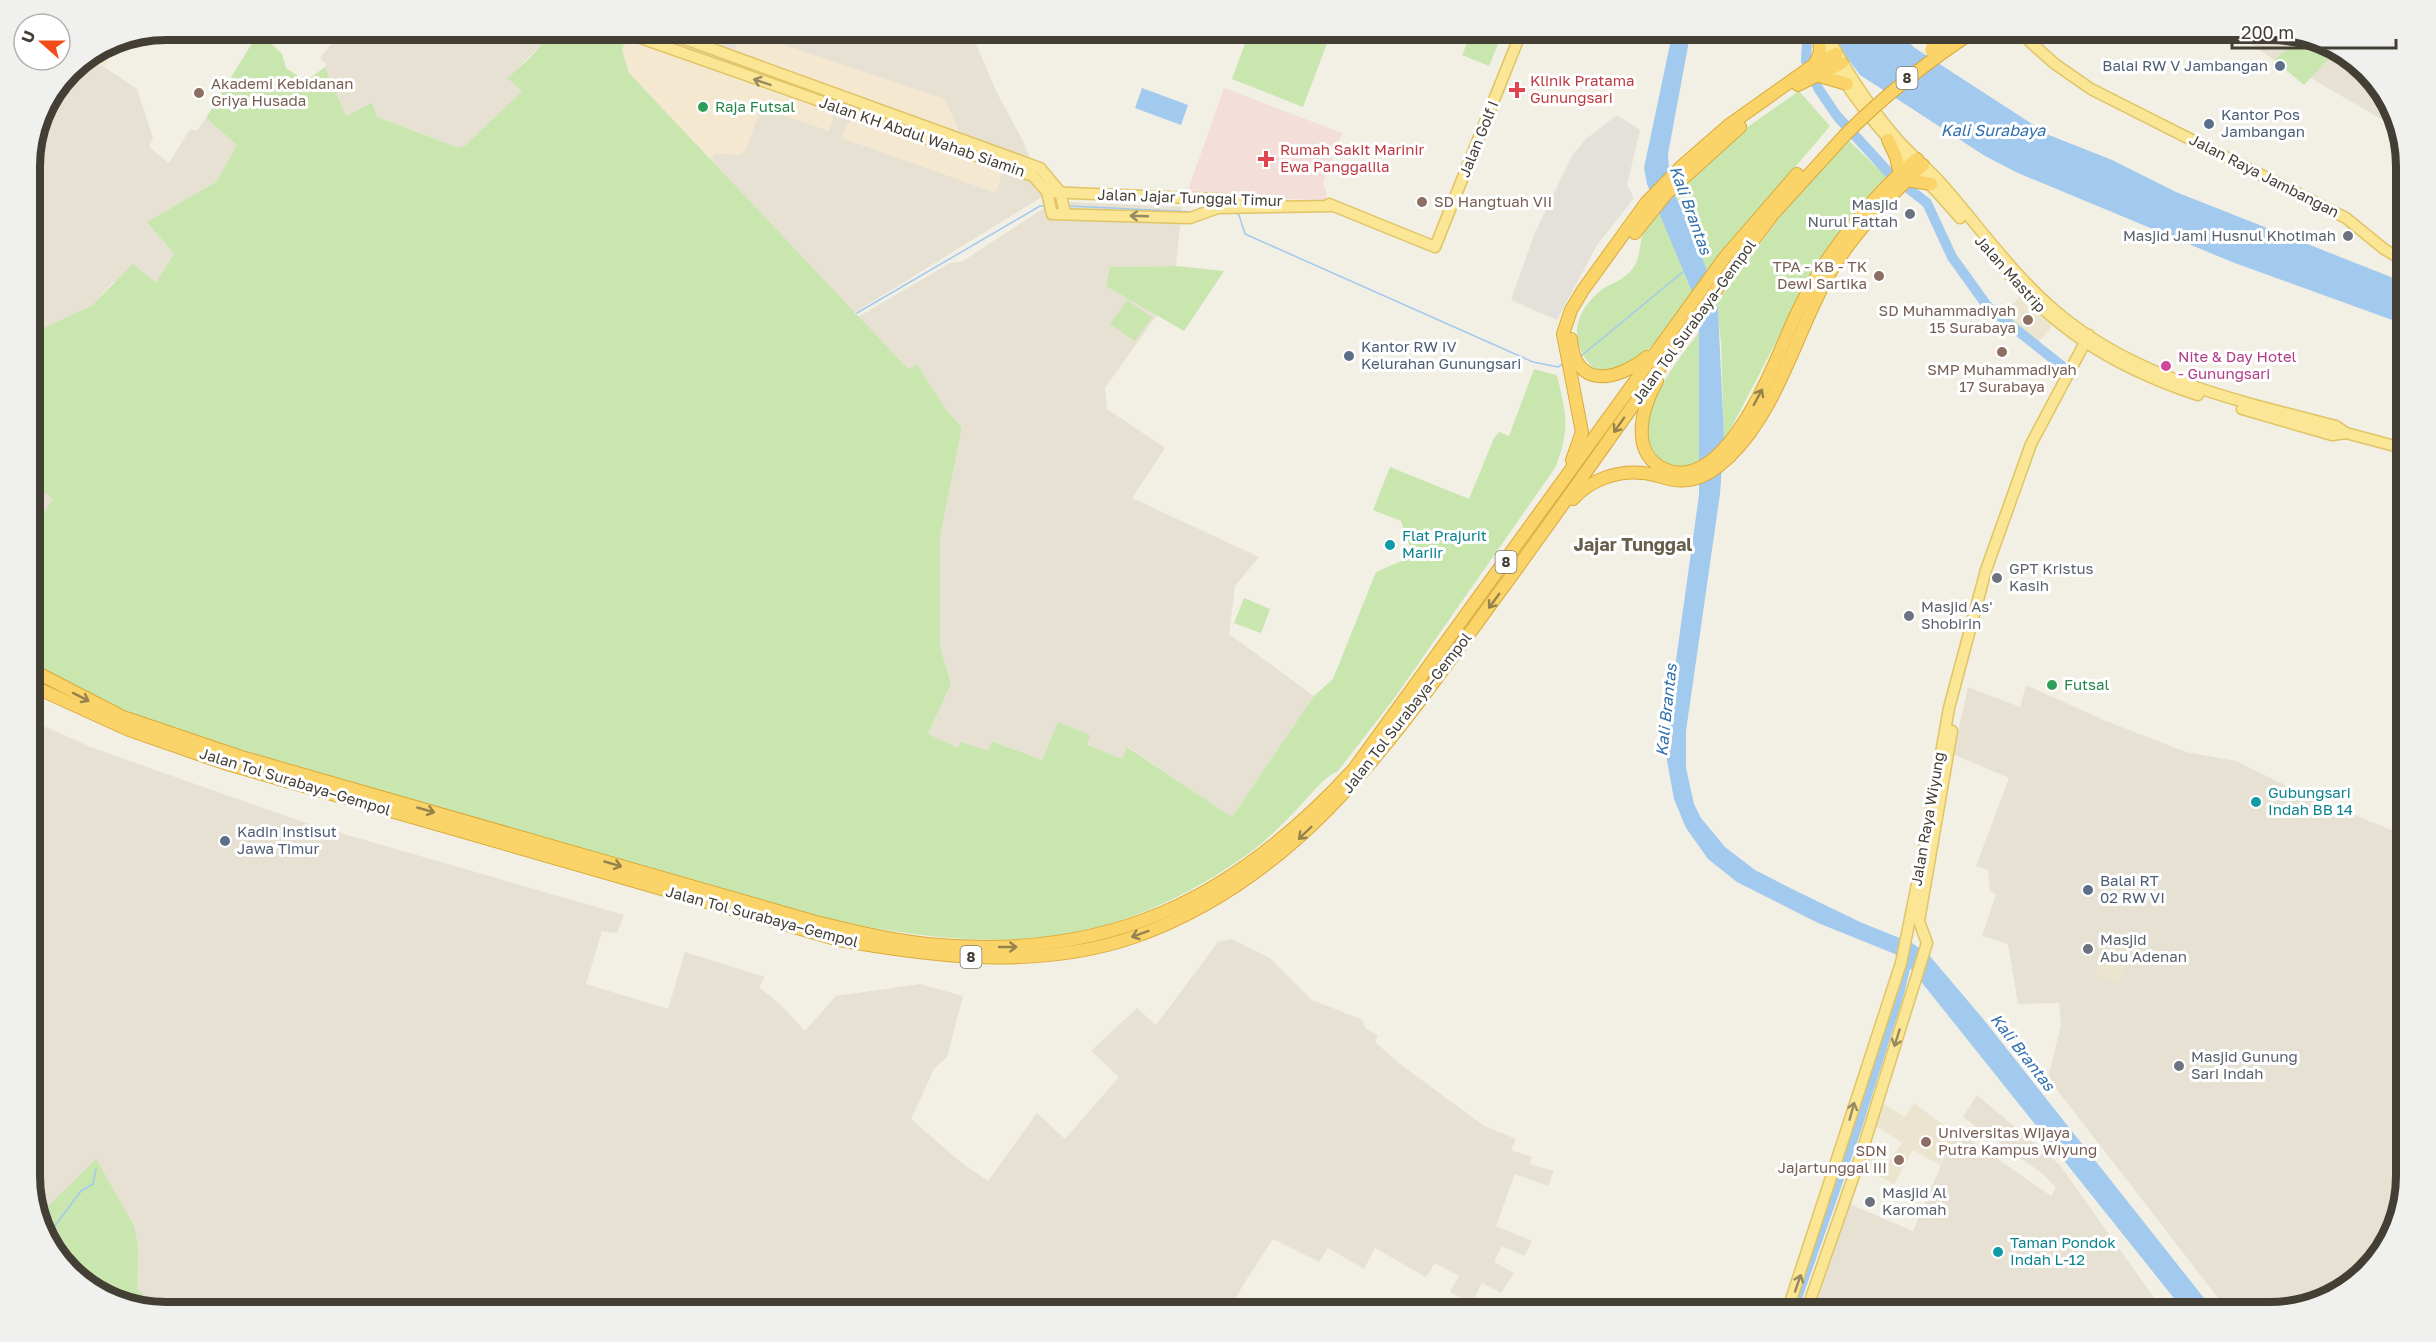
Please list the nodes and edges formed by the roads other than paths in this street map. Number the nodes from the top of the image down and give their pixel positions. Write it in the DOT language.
graph roads {
  1 [pos="1518,40"];
  2 [pos="1820,40"];
  3 [pos="1825,40"];
  4 [pos="1946,40"];
  5 [pos="1961,40"];
  6 [pos="2029,40"];
  7 [pos="648,41"];
  8 [pos="690,41"];
  9 [pos="710,48"];
  10 [pos="1835,60"];
  11 [pos="705,61"];
  12 [pos="1814,70"];
  13 [pos="1847,84"];
  14 [pos="882,110"];
  15 [pos="898,116"];
  16 [pos="877,122"];
  17 [pos="894,128"];
  18 [pos="1842,132"];
  19 [pos="1888,140"];
  20 [pos="1917,165"];
  21 [pos="1900,181"];
  22 [pos="1931,184"];
  23 [pos="1047,193"];
  24 [pos="1060,193"];
  25 [pos="1333,206"];
  26 [pos="1065,211"];
  27 [pos="1435,247"];
  28 [pos="2395,256"];
  29 [pos="1679,334"];
  30 [pos="2089,340"];
  31 [pos="1663,342"];
  32 [pos="1574,366"];
  33 [pos="2063,385"];
  34 [pos="2395,446"];
  35 [pos="1687,477"];
  36 [pos="1534,522"];
  37 [pos="1533,546"];
  38 [pos="1992,558"];
  39 [pos="41,675"];
  40 [pos="41,690"];
  41 [pos="1930,839"];
  42 [pos="1828,1198"];
  43 [pos="1843,1204"];
  44 [pos="1816,1257"];
  45 [pos="1794,1301"];
  46 [pos="1808,1301"];
  1 -- 27 [label="main road, Jalan Golf I"];
  2 -- 12 [label="highway"];
  3 -- 10 [label="main road"];
  4 -- 18 [label="highway, Jalan Tol Surabaya–Gempol / 8, bridge"];
  5 -- 18 [label="highway, Jalan Tol Surabaya–Gempol / 8, bridge"];
  6 -- 28 [label="main road, Jalan Raya Jambangan"];
  7 -- 11 [label="main road, Jalan KH Abdul Wahab Siamin"];
  8 -- 9 [label="main road, Jalan KH Abdul Wahab Siamin"];
  9 -- 11 [label="main road"];
  9 -- 14 [label="main road, Jalan KH Abdul Wahab Siamin"];
  10 -- 12 [label="highway"];
  10 -- 13 [label="main road, Jalan Mastrip"];
  10 -- 20 [label="main road, Jalan Mastrip"];
  16 -- 11 [label="main road, Jalan KH Abdul Wahab Siamin, one-way"];
  12 -- 13 [label="highway"];
  12 -- 32 [label="highway"];
  13 -- 19 [label="main road, Jalan Mastrip"];
  14 -- 15 [label="main road, Jalan KH Abdul Wahab Siamin"];
  14 -- 16 [label="main road"];
  15 -- 17 [label="main road"];
  15 -- 24 [label="main road, Jalan KH Abdul Wahab Siamin"];
  16 -- 17 [label="main road, Jalan KH Abdul Wahab Siamin"];
  17 -- 23 [label="main road, Jalan KH Abdul Wahab Siamin"];
  18 -- 29 [label="highway, Jalan Tol Surabaya–Gempol / 8"];
  19 -- 20 [label="main road, Jalan Mastrip"];
  19 -- 21 [label="highway"];
  20 -- 21 [label="highway"];
  20 -- 22 [label="main road, Jalan Mastrip"];
  20 -- 30 [label="main road, Jalan Mastrip"];
  21 -- 22 [label="highway"];
  21 -- 35 [label="highway"];
  22 -- 30 [label="main road, Jalan Mastrip"];
  23 -- 24 [label="main road, Jalan Jajar Tunggal Timur"];
  23 -- 26 [label="main road, Jalan Jajar Tunggal Timur"];
  24 -- 25 [label="main road, Jalan Jajar Tunggal Timur"];
  24 -- 26 [label="main road"];
  25 -- 26 [label="main road, Jalan Jajar Tunggal Timur, one-way"];
  25 -- 27 [label="main road, Jalan Jajar Tunggal Timur"];
  29 -- 31 [label="highway, Jalan Tol Surabaya–Gempol / 8"];
  29 -- 35 [label="highway"];
  29 -- 37 [label="highway, Jalan Tol Surabaya–Gempol / 8, one-way"];
  30 -- 33 [label="main road, Jalan Raya Wiyung"];
  30 -- 34 [label="main road, Jalan Mastrip"];
  31 -- 32 [label="highway"];
  31 -- 36 [label="highway, Jalan Tol Surabaya–Gempol / 8"];
  32 -- 36 [label="highway"];
  33 -- 38 [label="main road, Jalan Raya Wiyung"];
  33 -- 38 [label="main road, Jalan Raya Wiyung"];
  35 -- 37 [label="highway"];
  39 -- 36 [label="highway, Jalan Tol Surabaya–Gempol / 8, one-way"];
  37 -- 40 [label="highway, Jalan Tol Surabaya–Gempol / 8, one-way"];
  38 -- 41 [label="main road, Jalan Raya Wiyung"];
  42 -- 41 [label="main road, Jalan Raya Wiyung, one-way"];
  41 -- 43 [label="main road, Jalan Raya Wiyung, one-way"];
  42 -- 43 [label="main road"];
  42 -- 44 [label="main road, Jalan Raya Wiyung"];
  43 -- 44 [label="main road, Jalan Raya Wiyung"];
  45 -- 44 [label="main road, Jalan Raya Wiyung, one-way"];
  44 -- 46 [label="main road, Jalan Raya Wiyung"];
}
